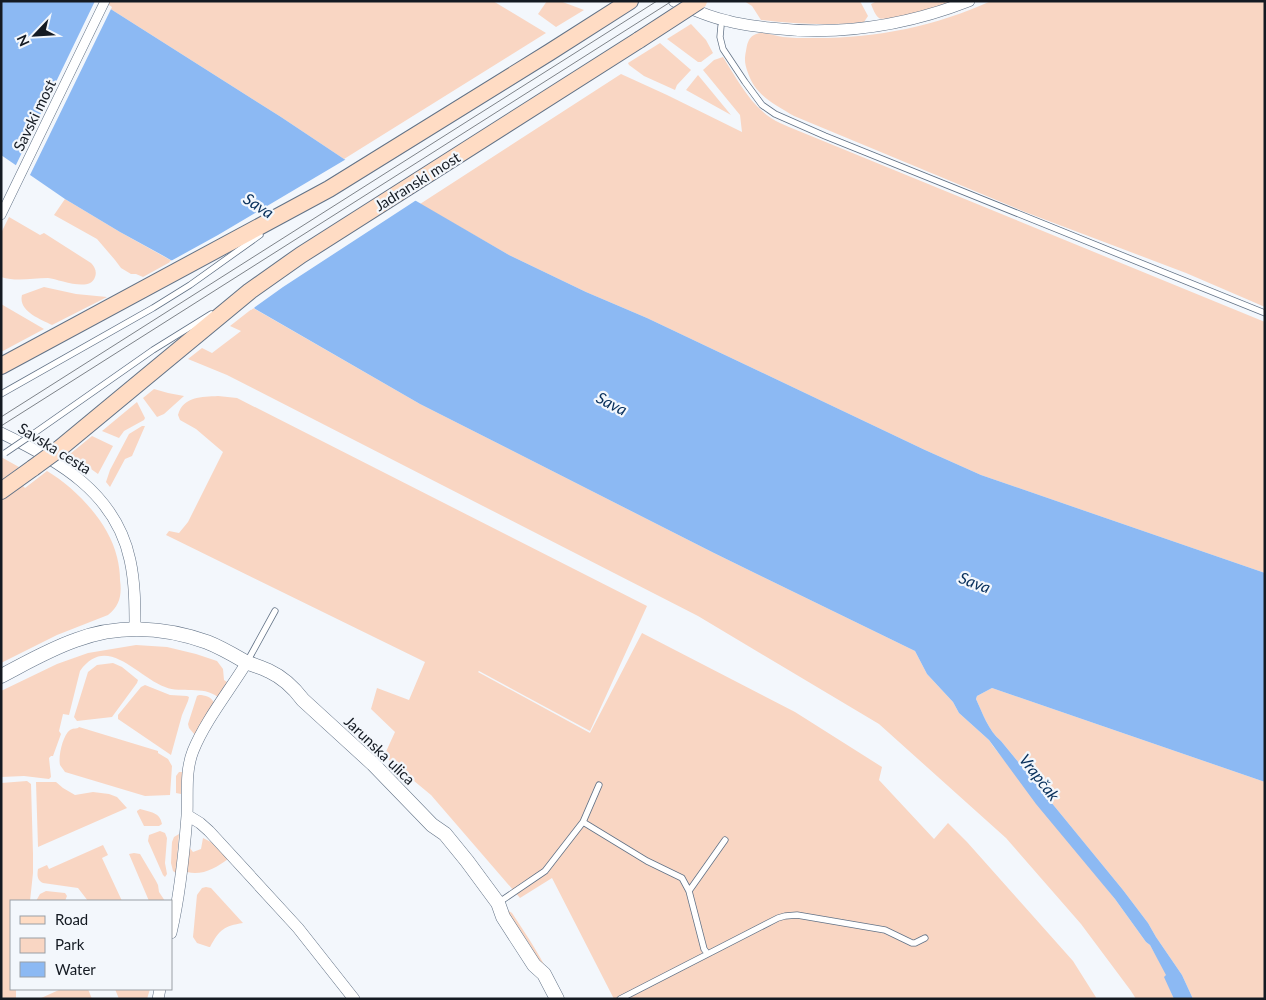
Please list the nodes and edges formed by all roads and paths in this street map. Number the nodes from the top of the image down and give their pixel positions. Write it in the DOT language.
graph roads {
  1 [pos="105,1"];
  2 [pos="630,1"];
  3 [pos="674,1"];
  4 [pos="699,1"];
  5 [pos="969,1"];
  6 [pos="721,26"];
  7 [pos="303,204"];
  8 [pos="1,215"];
  9 [pos="250,291"];
  10 [pos="1265,313"];
  11 [pos="8,363"];
  12 [pos="1,394"];
  13 [pos="1,433"];
  14 [pos="5,453"];
  15 [pos="1,490"];
  16 [pos="276,611"];
  17 [pos="135,629"];
  18 [pos="246,662"];
  19 [pos="1,676"];
  20 [pos="599,785"];
  21 [pos="187,815"];
  22 [pos="583,822"];
  23 [pos="432,825"];
  24 [pos="725,840"];
  25 [pos="689,891"];
  26 [pos="498,903"];
  27 [pos="503,917"];
  28 [pos="172,930"];
  29 [pos="925,938"];
  30 [pos="708,953"];
  31 [pos="534,965"];
  32 [pos="354,999"];
  33 [pos="549,999"];
  34 [pos="557,999"];
  35 [pos="620,999"];
  1 -- 8 [label="street, Savski most"];
  2 -- 7 [label="main road"];
  3 -- 5 [label="street"];
  4 -- 9 [label="main road, Jadranski most, bridge"];
  6 -- 10 [label="lane"];
  7 -- 11 [label="main road"];
  7 -- 12 [label="lane"];
  9 -- 14 [label="lane, Jadranski most, bridge"];
  9 -- 15 [label="main road, Jadranski most, bridge"];
  13 -- 17 [label="street, Savska cesta"];
  16 -- 18 [label="lane"];
  17 -- 18 [label="street, Jarunska ulica"];
  17 -- 19 [label="street, Jarunska ulica"];
  18 -- 21 [label="street"];
  18 -- 23 [label="street, Jarunska ulica"];
  20 -- 22 [label="lane"];
  21 -- 28 [label="street"];
  21 -- 32 [label="street"];
  22 -- 25 [label="lane"];
  22 -- 26 [label="lane"];
  23 -- 26 [label="street, Jarunska ulica"];
  23 -- 27 [label="street, Jarunska ulica"];
  24 -- 25 [label="lane"];
  25 -- 30 [label="lane"];
  26 -- 27 [label="street, Jarunska ulica"];
  27 -- 31 [label="street, Jarunska ulica"];
  29 -- 30 [label="lane"];
  30 -- 35 [label="lane"];
  31 -- 33 [label="street, Jarunska ulica"];
  31 -- 34 [label="street, Jarunska ulica"];
}
